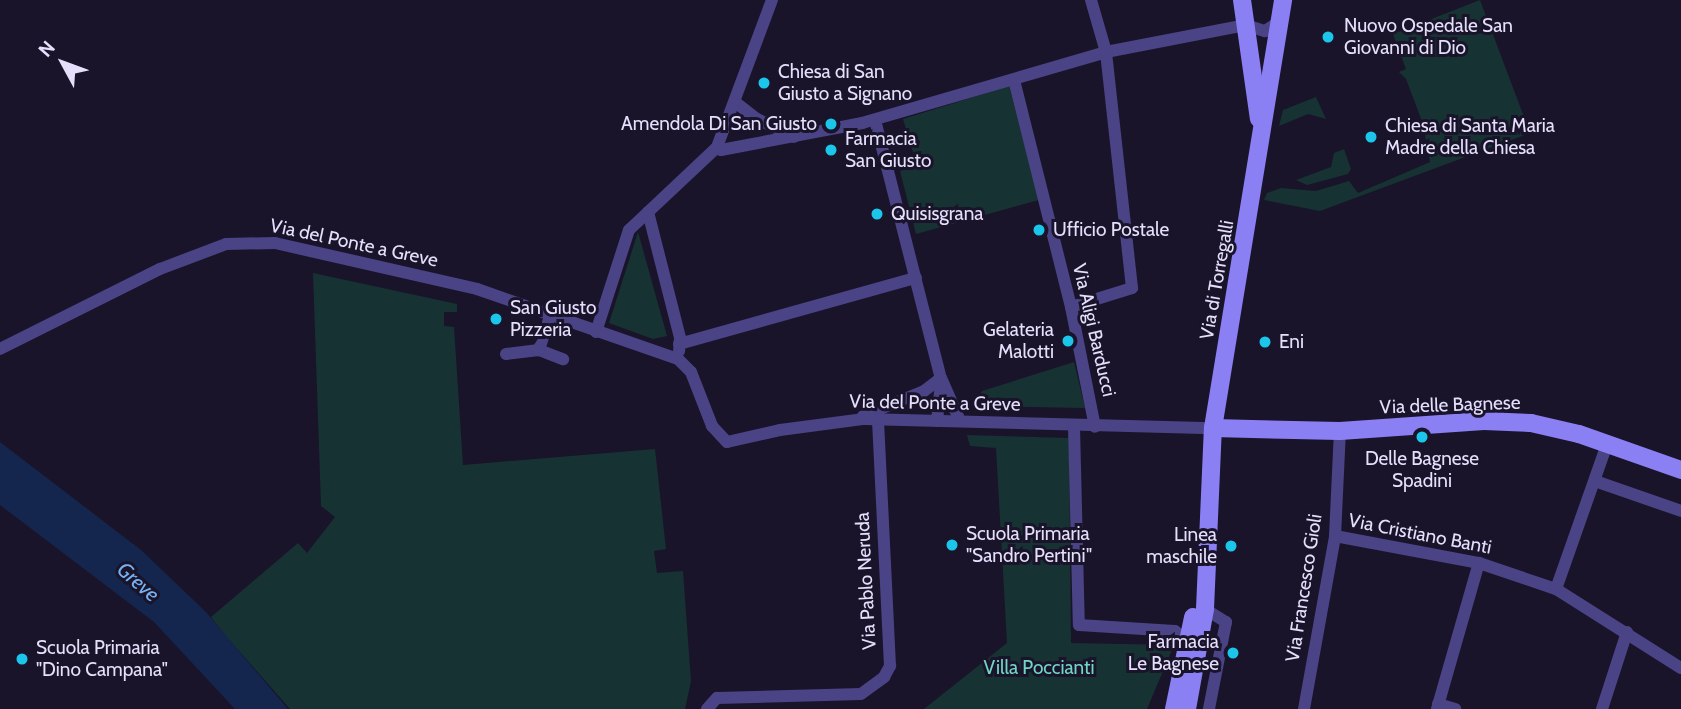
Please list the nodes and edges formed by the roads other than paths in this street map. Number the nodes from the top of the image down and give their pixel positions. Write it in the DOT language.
graph roads {
  1 [pos="772,0"];
  2 [pos="1091,0"];
  3 [pos="1242,0"];
  4 [pos="1283,0"];
  5 [pos="1279,22"];
  6 [pos="1246,24"];
  7 [pos="1106,52"];
  8 [pos="1014,80"];
  9 [pos="735,102"];
  10 [pos="875,120"];
  11 [pos="794,137"];
  12 [pos="1261,140"];
  13 [pos="713,152"];
  14 [pos="648,212"];
  15 [pos="916,278"];
  16 [pos="1071,307"];
  17 [pos="550,316"];
  18 [pos="596,332"];
  19 [pos="679,344"];
  20 [pos="0,349"];
  21 [pos="538,350"];
  22 [pos="506,354"];
  23 [pos="563,359"];
  24 [pos="678,359"];
  25 [pos="941,378"];
  26 [pos="854,419"];
  27 [pos="878,419"];
  28 [pos="937,421"];
  29 [pos="960,421"];
  30 [pos="1074,427"];
  31 [pos="1095,427"];
  32 [pos="1213,428"];
  33 [pos="1340,431"];
  34 [pos="1608,444"];
  35 [pos="1681,470"];
  36 [pos="1595,481"];
  37 [pos="1681,511"];
  38 [pos="1335,536"];
  39 [pos="1205,559"];
  40 [pos="1479,563"];
  41 [pos="1556,589"];
  42 [pos="1205,609"];
  43 [pos="1627,632"];
  44 [pos="1189,640"];
  45 [pos="1681,668"];
  46 [pos="1185,684"];
  47 [pos="1213,686"];
  48 [pos="1438,706"];
  49 [pos="708,709"];
  50 [pos="1174,709"];
  51 [pos="1187,709"];
  52 [pos="1209,709"];
  53 [pos="1304,709"];
  54 [pos="1455,709"];
  55 [pos="1602,709"];
  1 -- 9 [label="street"];
  2 -- 7 [label="street"];
  3 -- 6 [label="main road, Via di Torregalli"];
  4 -- 5 [label="main road, Via di Torregalli"];
  5 -- 6 [label="street"];
  5 -- 12 [label="main road, Via di Torregalli"];
  6 -- 7 [label="street"];
  6 -- 12 [label="main road, Via di Torregalli"];
  7 -- 8 [label="street"];
  7 -- 16 [label="street"];
  8 -- 10 [label="street"];
  8 -- 16 [label="street, Via Aligi Barducci"];
  9 -- 11 [label="street"];
  9 -- 13 [label="street"];
  10 -- 11 [label="street"];
  10 -- 15 [label="street"];
  11 -- 13 [label="street"];
  12 -- 32 [label="main road, Via di Torregalli"];
  13 -- 14 [label="street"];
  14 -- 18 [label="street"];
  14 -- 19 [label="street"];
  15 -- 19 [label="street"];
  15 -- 25 [label="street"];
  16 -- 31 [label="street, Via Aligi Barducci"];
  17 -- 18 [label="street, Via del Ponte a Greve"];
  17 -- 20 [label="street, Via del Ponte a Greve"];
  17 -- 21 [label="street"];
  18 -- 24 [label="street, Via del Ponte a Greve"];
  19 -- 24 [label="street"];
  21 -- 22 [label="street"];
  21 -- 23 [label="street"];
  24 -- 26 [label="street, Via del Ponte a Greve"];
  25 -- 26 [label="street"];
  25 -- 28 [label="street"];
  25 -- 29 [label="street"];
  26 -- 27 [label="street, Via del Ponte a Greve"];
  27 -- 28 [label="street, Via del Ponte a Greve"];
  27 -- 49 [label="street, Via Pablo Neruda"];
  28 -- 29 [label="street, Via del Ponte a Greve"];
  29 -- 30 [label="street, Via del Ponte a Greve"];
  30 -- 31 [label="street, Via del Ponte a Greve"];
  30 -- 44 [label="street"];
  31 -- 32 [label="street, Via del Ponte a Greve"];
  32 -- 33 [label="main road, Via delle Bagnese"];
  32 -- 39 [label="main road, Via di Torregalli"];
  33 -- 34 [label="main road, Via delle Bagnese"];
  33 -- 38 [label="street, Via Francesco Gioli"];
  34 -- 35 [label="main road, Via delle Bagnese"];
  34 -- 36 [label="street"];
  36 -- 37 [label="street"];
  36 -- 41 [label="street"];
  38 -- 40 [label="street, Via Cristiano Banti"];
  38 -- 53 [label="street, Via Francesco Gioli"];
  39 -- 42 [label="main road"];
  39 -- 44 [label="main road"];
  40 -- 41 [label="street, Via Cristiano Banti"];
  40 -- 48 [label="street"];
  41 -- 43 [label="street, Via Cristiano Banti"];
  42 -- 46 [label="main road"];
  42 -- 47 [label="street"];
  43 -- 45 [label="street, Via Cristiano Banti"];
  43 -- 55 [label="street"];
  44 -- 46 [label="main road"];
  46 -- 47 [label="street"];
  46 -- 50 [label="main road"];
  46 -- 51 [label="main road"];
  47 -- 52 [label="street"];
  48 -- 54 [label="street"];
}
